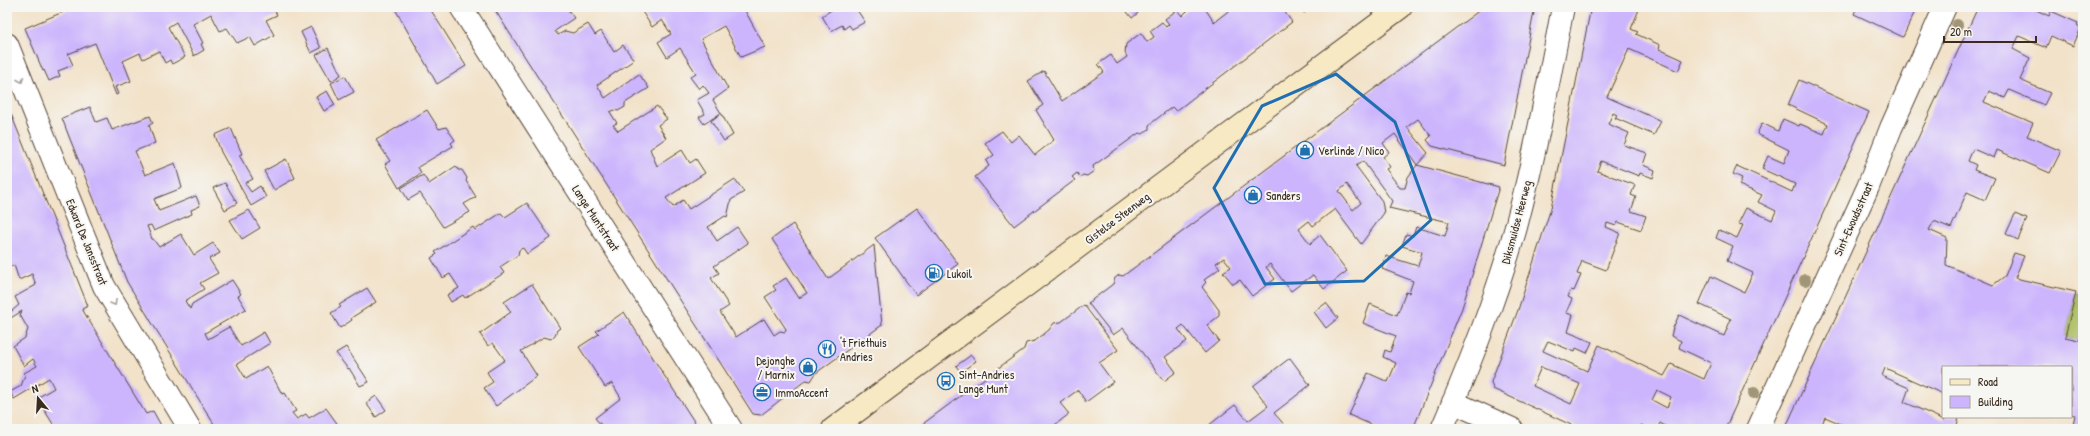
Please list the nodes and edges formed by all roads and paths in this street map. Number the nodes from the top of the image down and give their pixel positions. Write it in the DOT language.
graph roads {
  1 [pos="461,7"];
  2 [pos="1401,7"];
  3 [pos="1563,7"];
  4 [pos="1945,7"];
  5 [pos="7,44"];
  6 [pos="1453,402"];
  7 [pos="190,429"];
  8 [pos="731,429"];
  9 [pos="833,429"];
  10 [pos="1442,429"];
  11 [pos="1512,429"];
  12 [pos="1758,429"];
  1 -- 8 [label="street, Lange Muntstraat"];
  2 -- 9 [label="main road, Gistelse Steenweg"];
  3 -- 6 [label="street, Diksmuidse Heerweg"];
  4 -- 12 [label="street, Sint-Ewoudsstraat"];
  5 -- 7 [label="street, Edward De Jansstraat, one-way"];
  6 -- 10 [label="street, Diksmuidse Heerweg"];
  6 -- 11 [label="street"];
}
